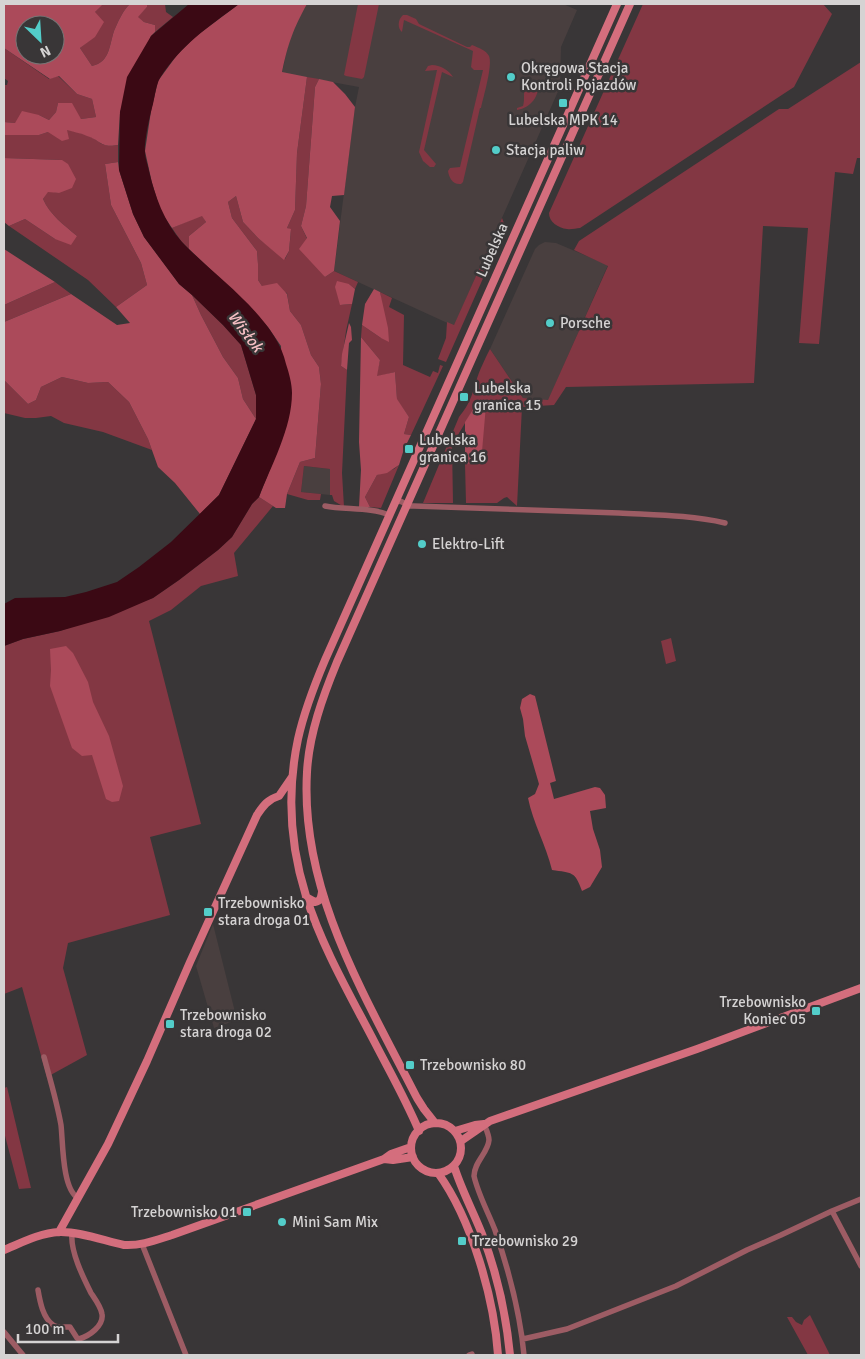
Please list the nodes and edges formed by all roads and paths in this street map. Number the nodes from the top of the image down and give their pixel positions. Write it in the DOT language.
graph roads {
  1 [pos="617,4"];
  2 [pos="630,4"];
  3 [pos="324,506"];
  4 [pos="407,506"];
  5 [pos="392,509"];
  6 [pos="725,523"];
  7 [pos="292,777"];
  8 [pos="279,796"];
  9 [pos="292,806"];
  10 [pos="322,892"];
  11 [pos="306,897"];
  12 [pos="861,988"];
  13 [pos="44,1058"];
  14 [pos="435,1123"];
  15 [pos="484,1124"];
  16 [pos="418,1131"];
  17 [pos="455,1131"];
  18 [pos="461,1141"];
  19 [pos="411,1147"];
  20 [pos="413,1157"];
  21 [pos="384,1159"];
  22 [pos="454,1166"];
  23 [pos="438,1173"];
  24 [pos="78,1198"];
  25 [pos="861,1199"];
  26 [pos="832,1211"];
  27 [pos="59,1232"];
  28 [pos="72,1233"];
  29 [pos="142,1244"];
  30 [pos="4,1250"];
  31 [pos="861,1266"];
  32 [pos="38,1290"];
  33 [pos="4,1332"];
  34 [pos="523,1339"];
  35 [pos="23,1355"];
  36 [pos="186,1355"];
  37 [pos="498,1355"];
  38 [pos="510,1355"];
  39 [pos="524,1355"];
  1 -- 5 [label="main road, Lubelska"];
  2 -- 4 [label="main road, Lubelska"];
  3 -- 5 [label="street"];
  4 -- 5 [label="street"];
  4 -- 6 [label="street"];
  4 -- 10 [label="main road, Lubelska"];
  5 -- 7 [label="main road, Lubelska"];
  7 -- 8 [label="main road"];
  7 -- 9 [label="main road, Lubelska"];
  8 -- 9 [label="main road"];
  8 -- 24 [label="main road"];
  9 -- 11 [label="main road, Lubelska"];
  10 -- 11 [label="main road"];
  10 -- 14 [label="main road, Lubelska"];
  11 -- 16 [label="main road, Lubelska"];
  12 -- 15 [label="main road"];
  13 -- 24 [label="street"];
  14 -- 16 [label="main road"];
  14 -- 17 [label="main road"];
  15 -- 17 [label="main road"];
  15 -- 18 [label="main road"];
  15 -- 34 [label="street"];
  16 -- 19 [label="main road"];
  17 -- 18 [label="main road"];
  18 -- 22 [label="main road"];
  19 -- 20 [label="main road"];
  19 -- 21 [label="main road"];
  20 -- 21 [label="main road"];
  20 -- 23 [label="main road"];
  21 -- 29 [label="main road"];
  22 -- 23 [label="main road"];
  22 -- 38 [label="main road"];
  23 -- 37 [label="main road"];
  24 -- 27 [label="main road"];
  25 -- 26 [label="street"];
  26 -- 31 [label="street"];
  26 -- 34 [label="street"];
  27 -- 28 [label="main road"];
  27 -- 30 [label="main road"];
  28 -- 29 [label="main road"];
  28 -- 32 [label="street"];
  29 -- 36 [label="street"];
  33 -- 35 [label="street"];
  34 -- 39 [label="street"];
}
